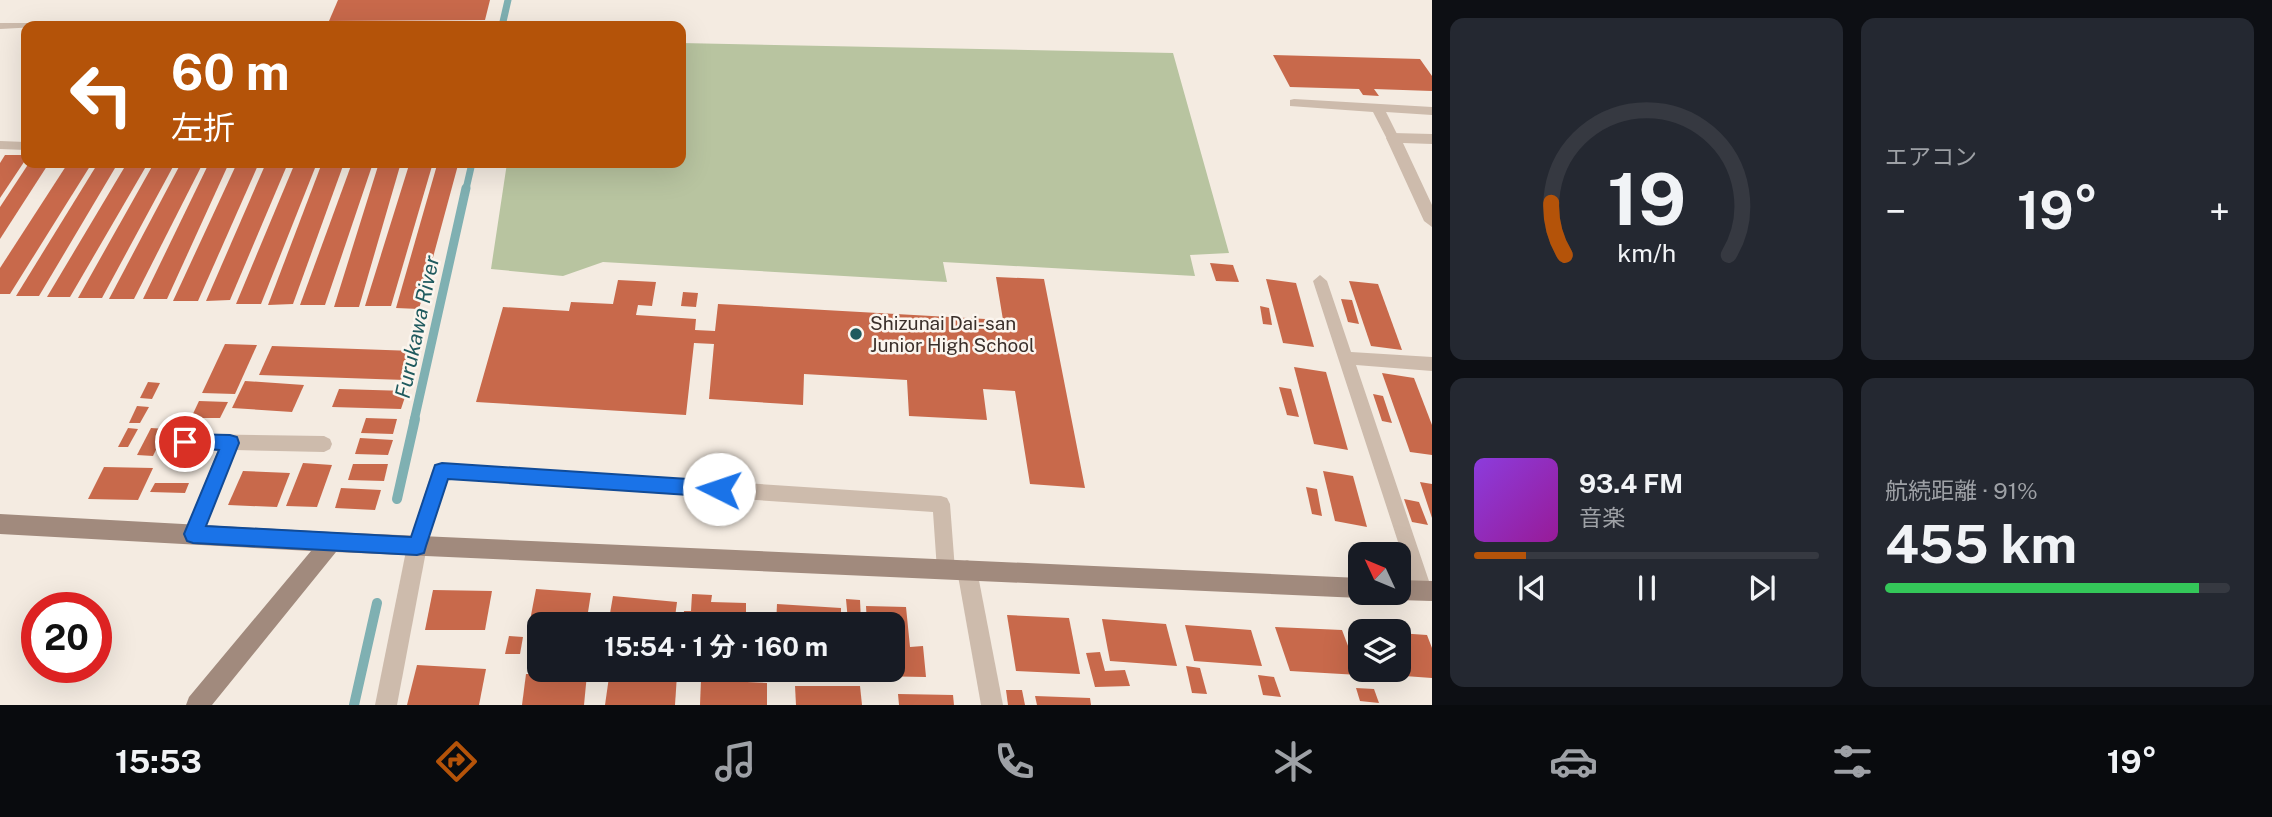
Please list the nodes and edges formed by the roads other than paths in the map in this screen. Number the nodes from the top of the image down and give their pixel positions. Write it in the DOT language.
graph roads {
  1 [pos="0,26"];
  2 [pos="21,26"];
  3 [pos="1294,103"];
  4 [pos="1377,108"];
  5 [pos="1432,111"];
  6 [pos="1393,138"];
  7 [pos="1432,139"];
  8 [pos="0,145"];
  9 [pos="21,146"];
  10 [pos="1432,221"];
  11 [pos="1320,281"];
  12 [pos="1346,358"];
  13 [pos="1432,364"];
  14 [pos="185,442"];
  15 [pos="230,443"];
  16 [pos="324,444"];
  17 [pos="0,524"];
  18 [pos="193,534"];
  19 [pos="331,542"];
  20 [pos="417,546"];
  21 [pos="957,570"];
  22 [pos="1348,587"];
  23 [pos="1427,591"];
  24 [pos="197,705"];
  25 [pos="386,705"];
  26 [pos="992,705"];
  1 -- 2 [label="lane"];
  3 -- 4 [label="lane"];
  4 -- 5 [label="lane"];
  4 -- 6 [label="lane"];
  6 -- 7 [label="street"];
  6 -- 10 [label="street"];
  8 -- 9 [label="lane"];
  11 -- 12 [label="lane"];
  12 -- 13 [label="lane"];
  12 -- 23 [label="lane"];
  14 -- 15 [label="lane"];
  15 -- 16 [label="lane"];
  15 -- 18 [label="lane"];
  17 -- 18 [label="street"];
  18 -- 19 [label="street"];
  19 -- 20 [label="street"];
  19 -- 24 [label="street"];
  20 -- 21 [label="street"];
  20 -- 21 [label="lane"];
  20 -- 25 [label="street"];
  21 -- 22 [label="street"];
  21 -- 26 [label="street"];
}
